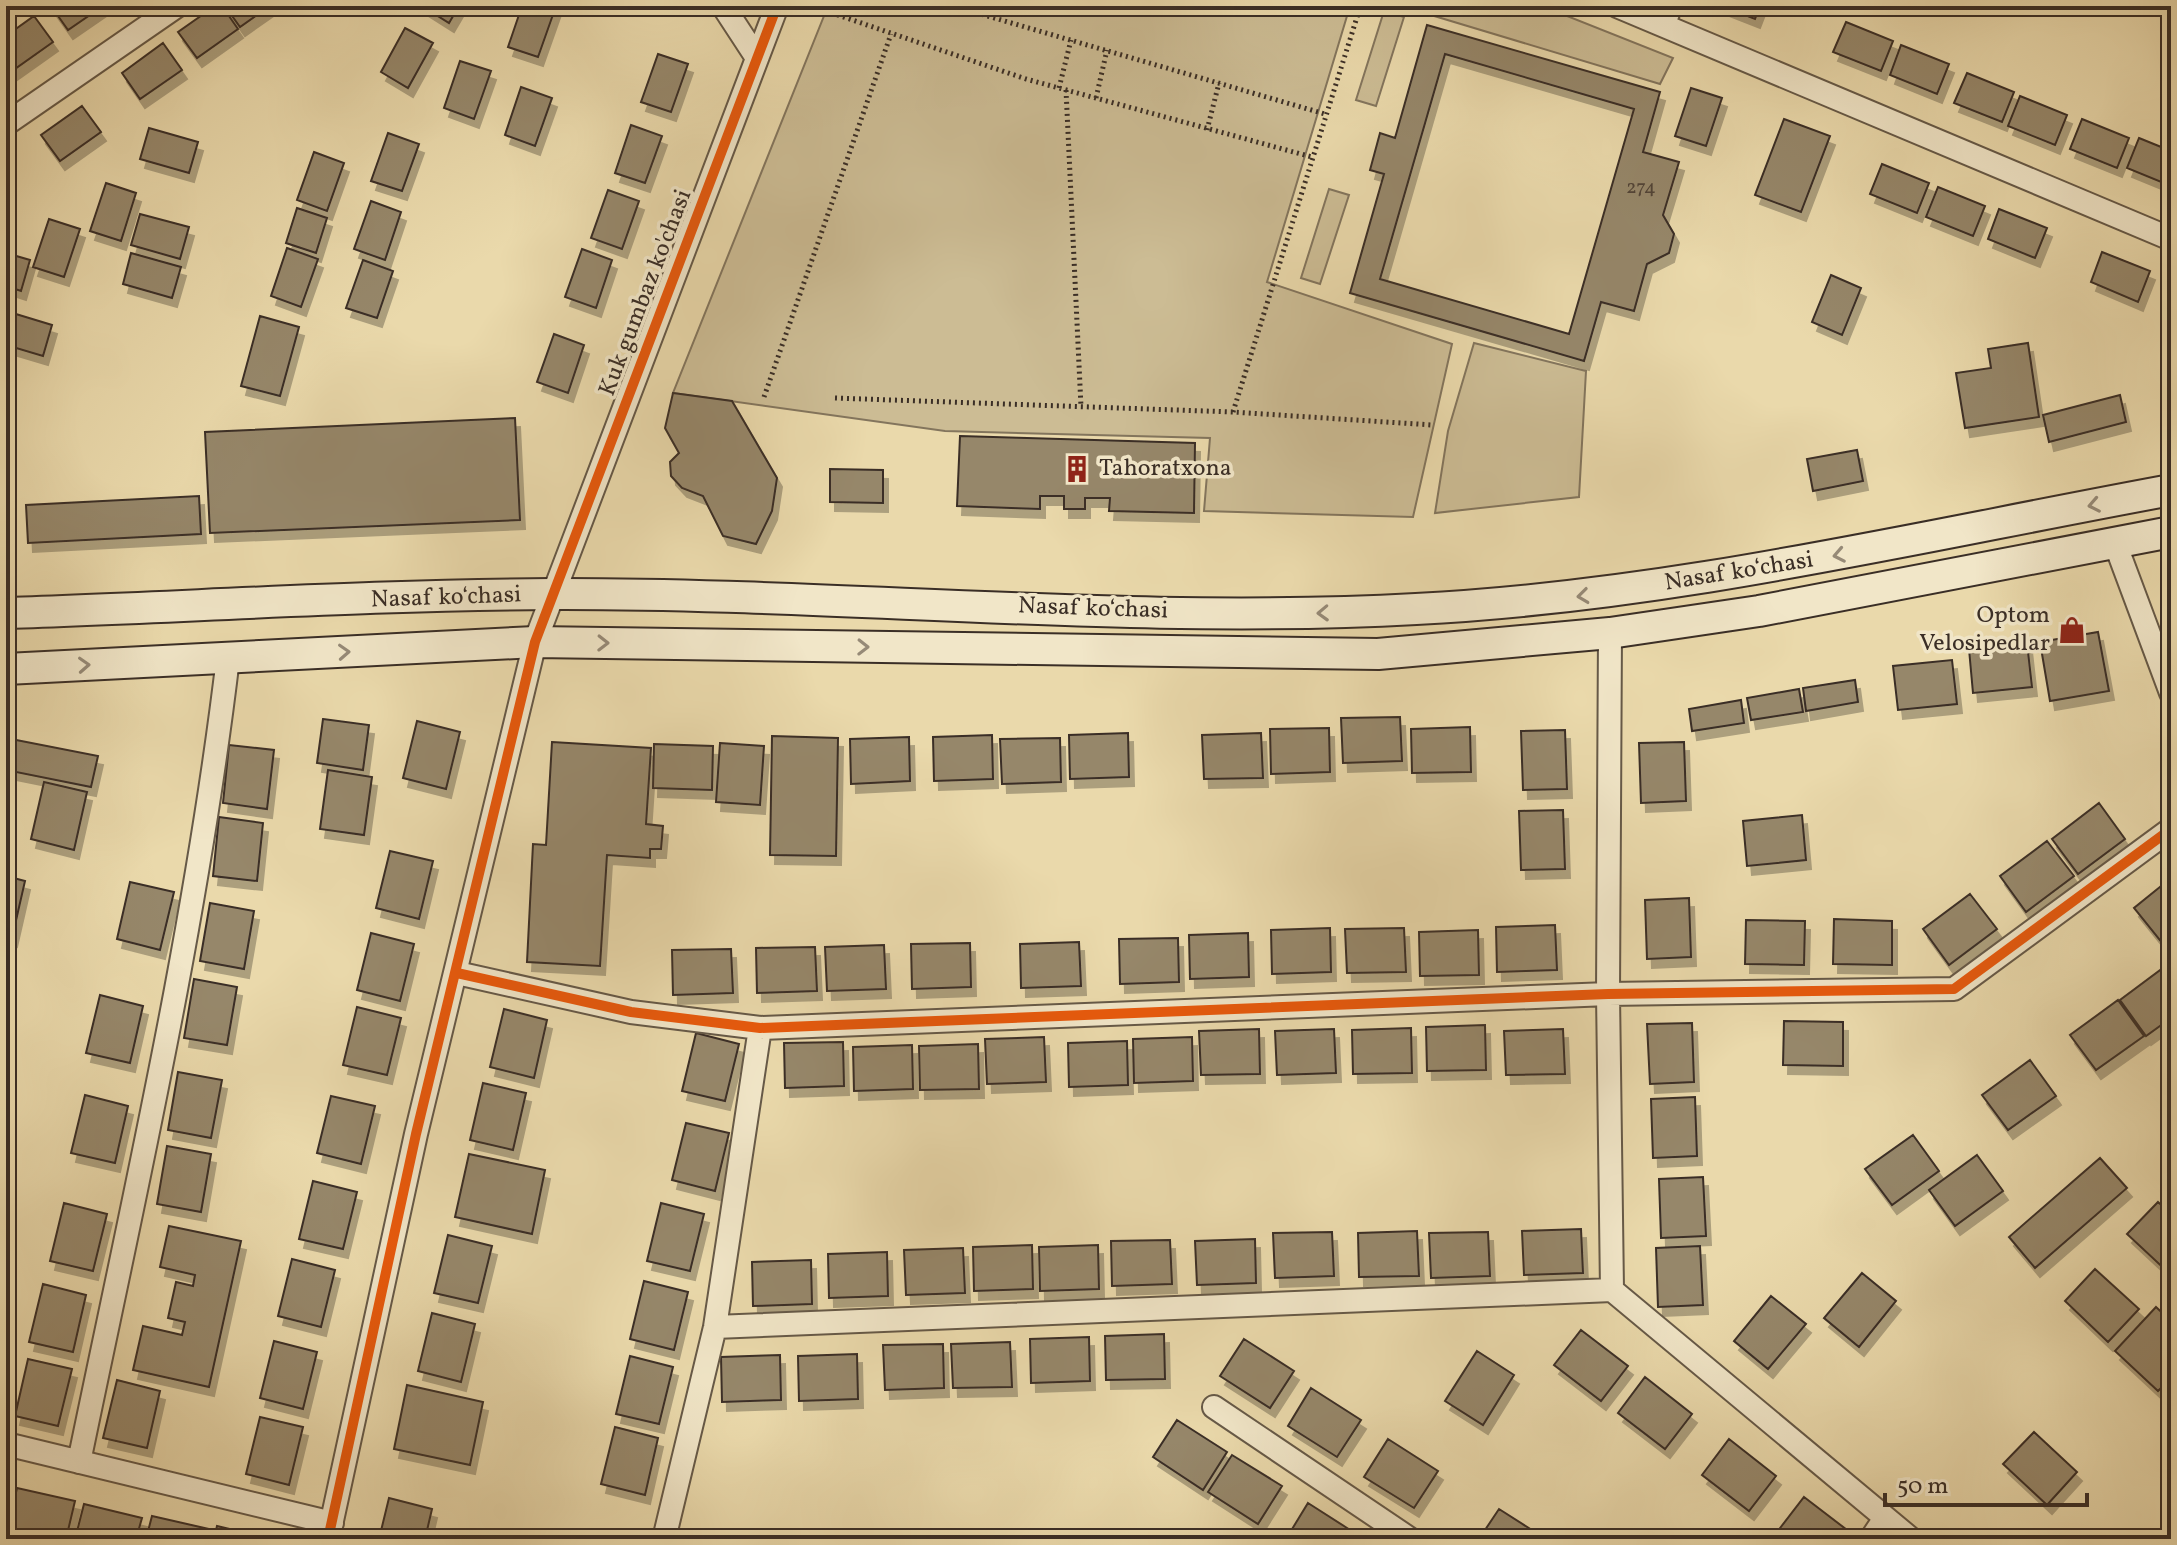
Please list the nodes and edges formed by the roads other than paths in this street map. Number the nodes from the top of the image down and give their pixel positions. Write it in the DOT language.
graph roads {
  1 [pos="177,6"];
  2 [pos="723,6"];
  3 [pos="777,6"];
  4 [pos="1617,6"];
  5 [pos="1667,16"];
  6 [pos="757,58"];
  7 [pos="6,124"];
  8 [pos="2171,239"];
  9 [pos="2171,490"];
  10 [pos="2171,532"];
  11 [pos="2115,543"];
  12 [pos="553,594"];
  13 [pos="6,613"];
  14 [pos="1610,633"];
  15 [pos="535,642"];
  16 [pos="228,658"];
  17 [pos="6,669"];
  18 [pos="2171,693"];
  19 [pos="2171,829"];
  20 [pos="457,973"];
  21 [pos="1608,994"];
  22 [pos="760,1028"];
  23 [pos="1612,1290"];
  24 [pos="715,1327"];
  25 [pos="1214,1407"];
  26 [pos="6,1444"];
  27 [pos="79,1462"];
  28 [pos="1885,1518"];
  29 [pos="330,1531"];
  30 [pos="664,1539"];
  31 [pos="1410,1539"];
  32 [pos="1871,1539"];
  33 [pos="1911,1539"];
  1 -- 7 [label="street"];
  2 -- 6 [label="street"];
  3 -- 6 [label="street, Kuk gumbaz ko'chasi"];
  4 -- 5 [label="street"];
  5 -- 8 [label="street"];
  6 -- 12 [label="street, Kuk gumbaz ko'chasi"];
  9 -- 12 [label="main road, Nasaf ko‘chasi, one-way"];
  10 -- 11 [label="main road, Nasaf ko‘chasi"];
  11 -- 14 [label="main road, Nasaf ko‘chasi"];
  11 -- 18 [label="street"];
  12 -- 13 [label="main road, Nasaf ko‘chasi"];
  12 -- 15 [label="street, Kuk gumbaz ko'chasi"];
  15 -- 14 [label="main road, Nasaf ko‘chasi, one-way"];
  14 -- 21 [label="street"];
  16 -- 15 [label="main road, Nasaf ko‘chasi, one-way"];
  15 -- 20 [label="street, Kuk gumbaz ko'chasi"];
  17 -- 16 [label="main road, Nasaf ko‘chasi, one-way"];
  16 -- 27 [label="street"];
  19 -- 21 [label="street"];
  20 -- 22 [label="street"];
  20 -- 29 [label="street, Kuk gumbaz ko'chasi"];
  21 -- 22 [label="street"];
  21 -- 23 [label="street"];
  22 -- 24 [label="street"];
  23 -- 24 [label="street"];
  23 -- 28 [label="street"];
  24 -- 30 [label="street"];
  25 -- 31 [label="street"];
  26 -- 27 [label="street"];
  27 -- 29 [label="street"];
  28 -- 32 [label="street"];
  28 -- 33 [label="street"];
}
